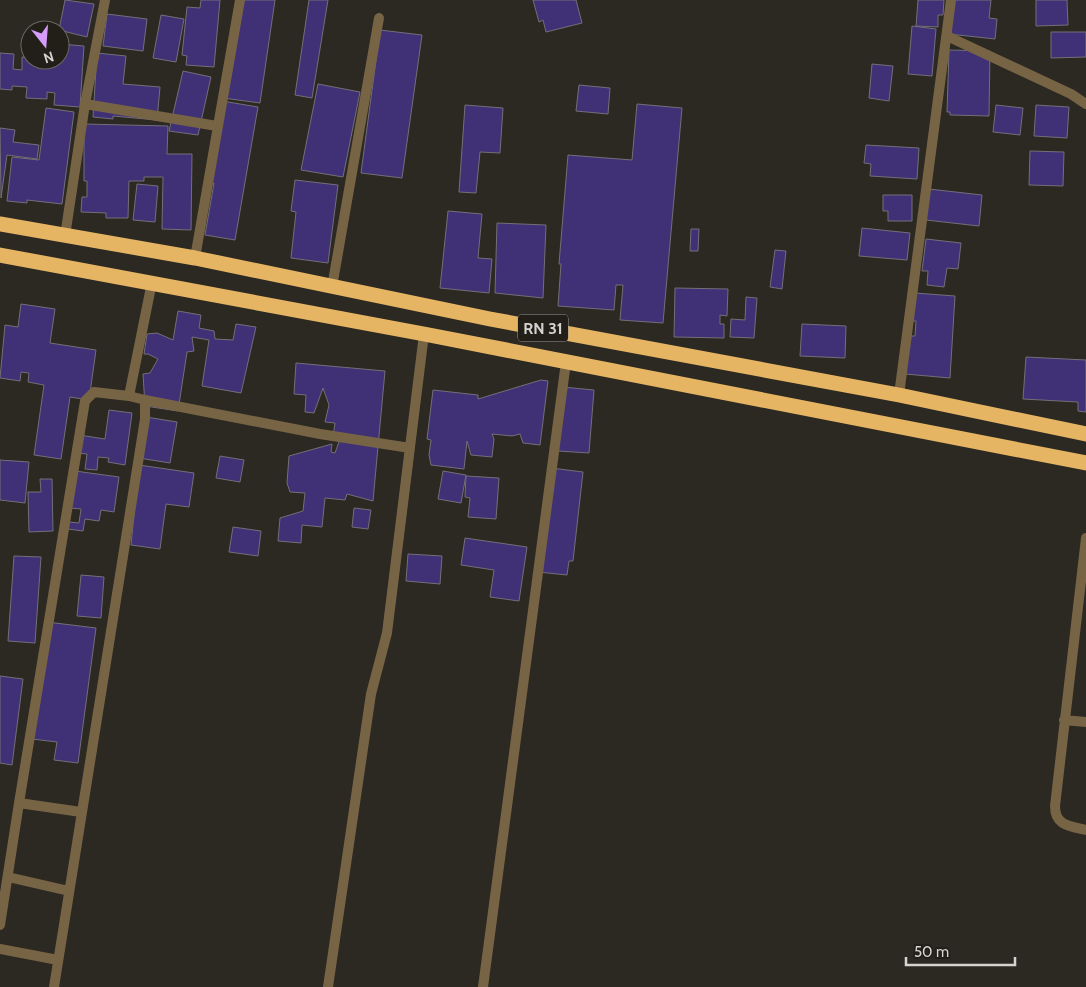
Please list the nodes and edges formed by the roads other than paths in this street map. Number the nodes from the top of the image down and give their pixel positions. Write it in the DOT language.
graph roads {
  1 [pos="105,0"];
  2 [pos="240,0"];
  3 [pos="951,0"];
  4 [pos="379,18"];
  5 [pos="947,36"];
  6 [pos="85,104"];
  7 [pos="1086,104"];
  8 [pos="217,126"];
  9 [pos="0,224"];
  10 [pos="65,236"];
  11 [pos="0,255"];
  12 [pos="194,258"];
  13 [pos="152,282"];
  14 [pos="332,287"];
  15 [pos="424,334"];
  16 [pos="566,362"];
  17 [pos="899,395"];
  18 [pos="129,396"];
  19 [pos="145,400"];
  20 [pos="1086,434"];
  21 [pos="410,448"];
  22 [pos="1086,463"];
  23 [pos="1086,538"];
  24 [pos="1083,588"];
  25 [pos="1064,720"];
  26 [pos="1086,722"];
  27 [pos="19,803"];
  28 [pos="81,812"];
  29 [pos="1086,830"];
  30 [pos="8,877"];
  31 [pos="68,891"];
  32 [pos="0,925"];
  33 [pos="0,949"];
  34 [pos="58,960"];
  35 [pos="54,987"];
  36 [pos="328,987"];
  37 [pos="483,987"];
  1 -- 6 [label="street"];
  2 -- 8 [label="street"];
  3 -- 5 [label="street"];
  4 -- 14 [label="street"];
  5 -- 7 [label="street"];
  5 -- 17 [label="street"];
  6 -- 8 [label="street"];
  6 -- 10 [label="street"];
  8 -- 12 [label="street"];
  9 -- 10 [label="highway, RN 31"];
  10 -- 12 [label="highway, RN 31"];
  11 -- 13 [label="highway, RN 31"];
  12 -- 14 [label="highway, RN 31"];
  13 -- 15 [label="highway, RN 31"];
  13 -- 18 [label="street"];
  14 -- 17 [label="highway, RN 31"];
  15 -- 16 [label="highway, RN 31"];
  15 -- 21 [label="street"];
  16 -- 22 [label="highway, RN 31"];
  16 -- 37 [label="street"];
  17 -- 20 [label="highway, RN 31"];
  18 -- 19 [label="street"];
  18 -- 27 [label="street"];
  19 -- 21 [label="street"];
  19 -- 28 [label="street"];
  21 -- 36 [label="street"];
  23 -- 24 [label="street"];
  24 -- 25 [label="street"];
  25 -- 26 [label="street"];
  25 -- 29 [label="street"];
  27 -- 28 [label="street"];
  27 -- 30 [label="street"];
  28 -- 31 [label="street"];
  30 -- 31 [label="street"];
  30 -- 32 [label="street"];
  31 -- 34 [label="street"];
  33 -- 34 [label="street"];
  34 -- 35 [label="street"];
}
